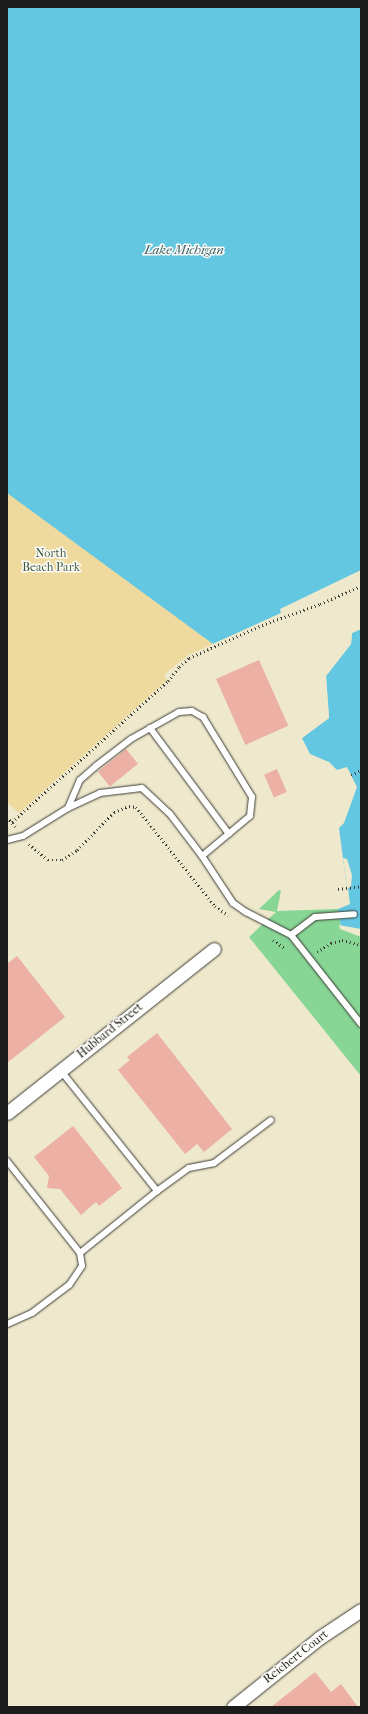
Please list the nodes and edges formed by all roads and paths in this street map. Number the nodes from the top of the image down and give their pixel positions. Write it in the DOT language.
graph roads {
  1 [pos="361,586"];
  2 [pos="150,728"];
  3 [pos="361,770"];
  4 [pos="351,775"];
  5 [pos="68,808"];
  6 [pos="7,817"];
  7 [pos="12,822"];
  8 [pos="229,834"];
  9 [pos="23,836"];
  10 [pos="7,840"];
  11 [pos="202,856"];
  12 [pos="361,886"];
  13 [pos="338,889"];
  14 [pos="354,914"];
  15 [pos="234,917"];
  16 [pos="291,935"];
  17 [pos="267,937"];
  18 [pos="361,945"];
  19 [pos="214,949"];
  20 [pos="307,954"];
  21 [pos="361,1024"];
  22 [pos="60,1071"];
  23 [pos="7,1113"];
  24 [pos="271,1120"];
  25 [pos="7,1161"];
  26 [pos="157,1191"];
  27 [pos="80,1252"];
  28 [pos="7,1324"];
  29 [pos="361,1610"];
  30 [pos="233,1707"];
  1 -- 7 [label="path"];
  2 -- 5 [label="lane"];
  2 -- 8 [label="lane"];
  2 -- 8 [label="lane"];
  3 -- 4 [label="path"];
  5 -- 9 [label="lane"];
  5 -- 11 [label="lane"];
  6 -- 7 [label="path"];
  7 -- 9 [label="path"];
  8 -- 11 [label="lane"];
  9 -- 10 [label="lane"];
  9 -- 15 [label="path"];
  11 -- 16 [label="lane"];
  12 -- 13 [label="path"];
  14 -- 16 [label="lane"];
  16 -- 20 [label="lane"];
  17 -- 20 [label="path"];
  18 -- 20 [label="path"];
  19 -- 22 [label="street, Hubbard Street"];
  20 -- 21 [label="lane"];
  22 -- 23 [label="street, Hubbard Street"];
  22 -- 26 [label="lane"];
  24 -- 26 [label="lane"];
  25 -- 27 [label="lane"];
  26 -- 27 [label="lane"];
  27 -- 28 [label="lane"];
  29 -- 30 [label="street, Reichert Court"];
}
